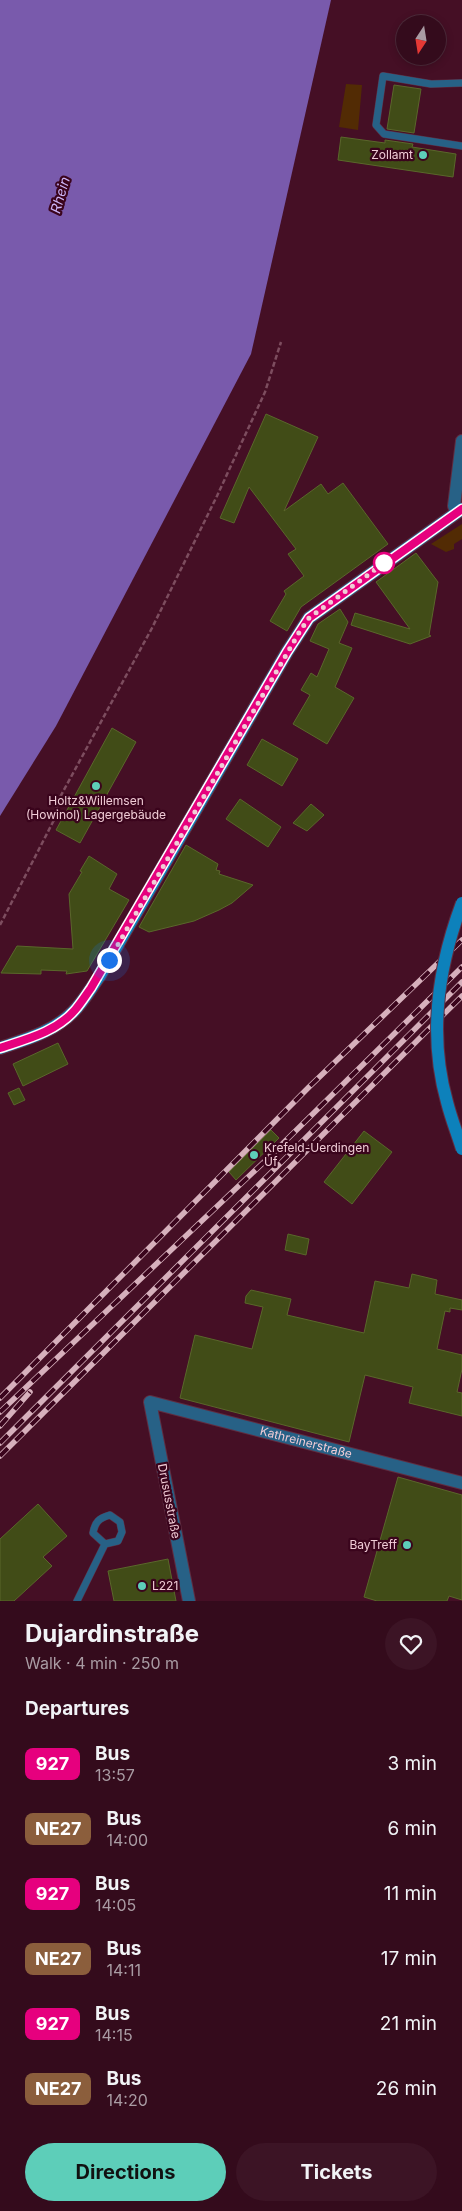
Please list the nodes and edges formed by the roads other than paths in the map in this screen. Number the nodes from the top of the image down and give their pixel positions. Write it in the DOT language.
graph roads {
  1 [pos="462,83"];
  2 [pos="462,146"];
  3 [pos="462,441"];
  4 [pos="460,510"];
  5 [pos="462,903"];
  6 [pos="0,1048"];
  7 [pos="462,1149"];
  8 [pos="150,1402"];
  9 [pos="462,1483"];
  10 [pos="105,1544"];
  11 [pos="77,1601"];
  12 [pos="189,1601"];
  1 -- 2 [label="lane"];
  3 -- 4 [label="street"];
  4 -- 6 [label="street"];
  5 -- 7 [label="street, bridge"];
  8 -- 9 [label="street, Kathreinerstraße"];
  8 -- 12 [label="street, Drususstraße"];
  10 -- 10 [label="lane"];
  10 -- 11 [label="lane"];
}
